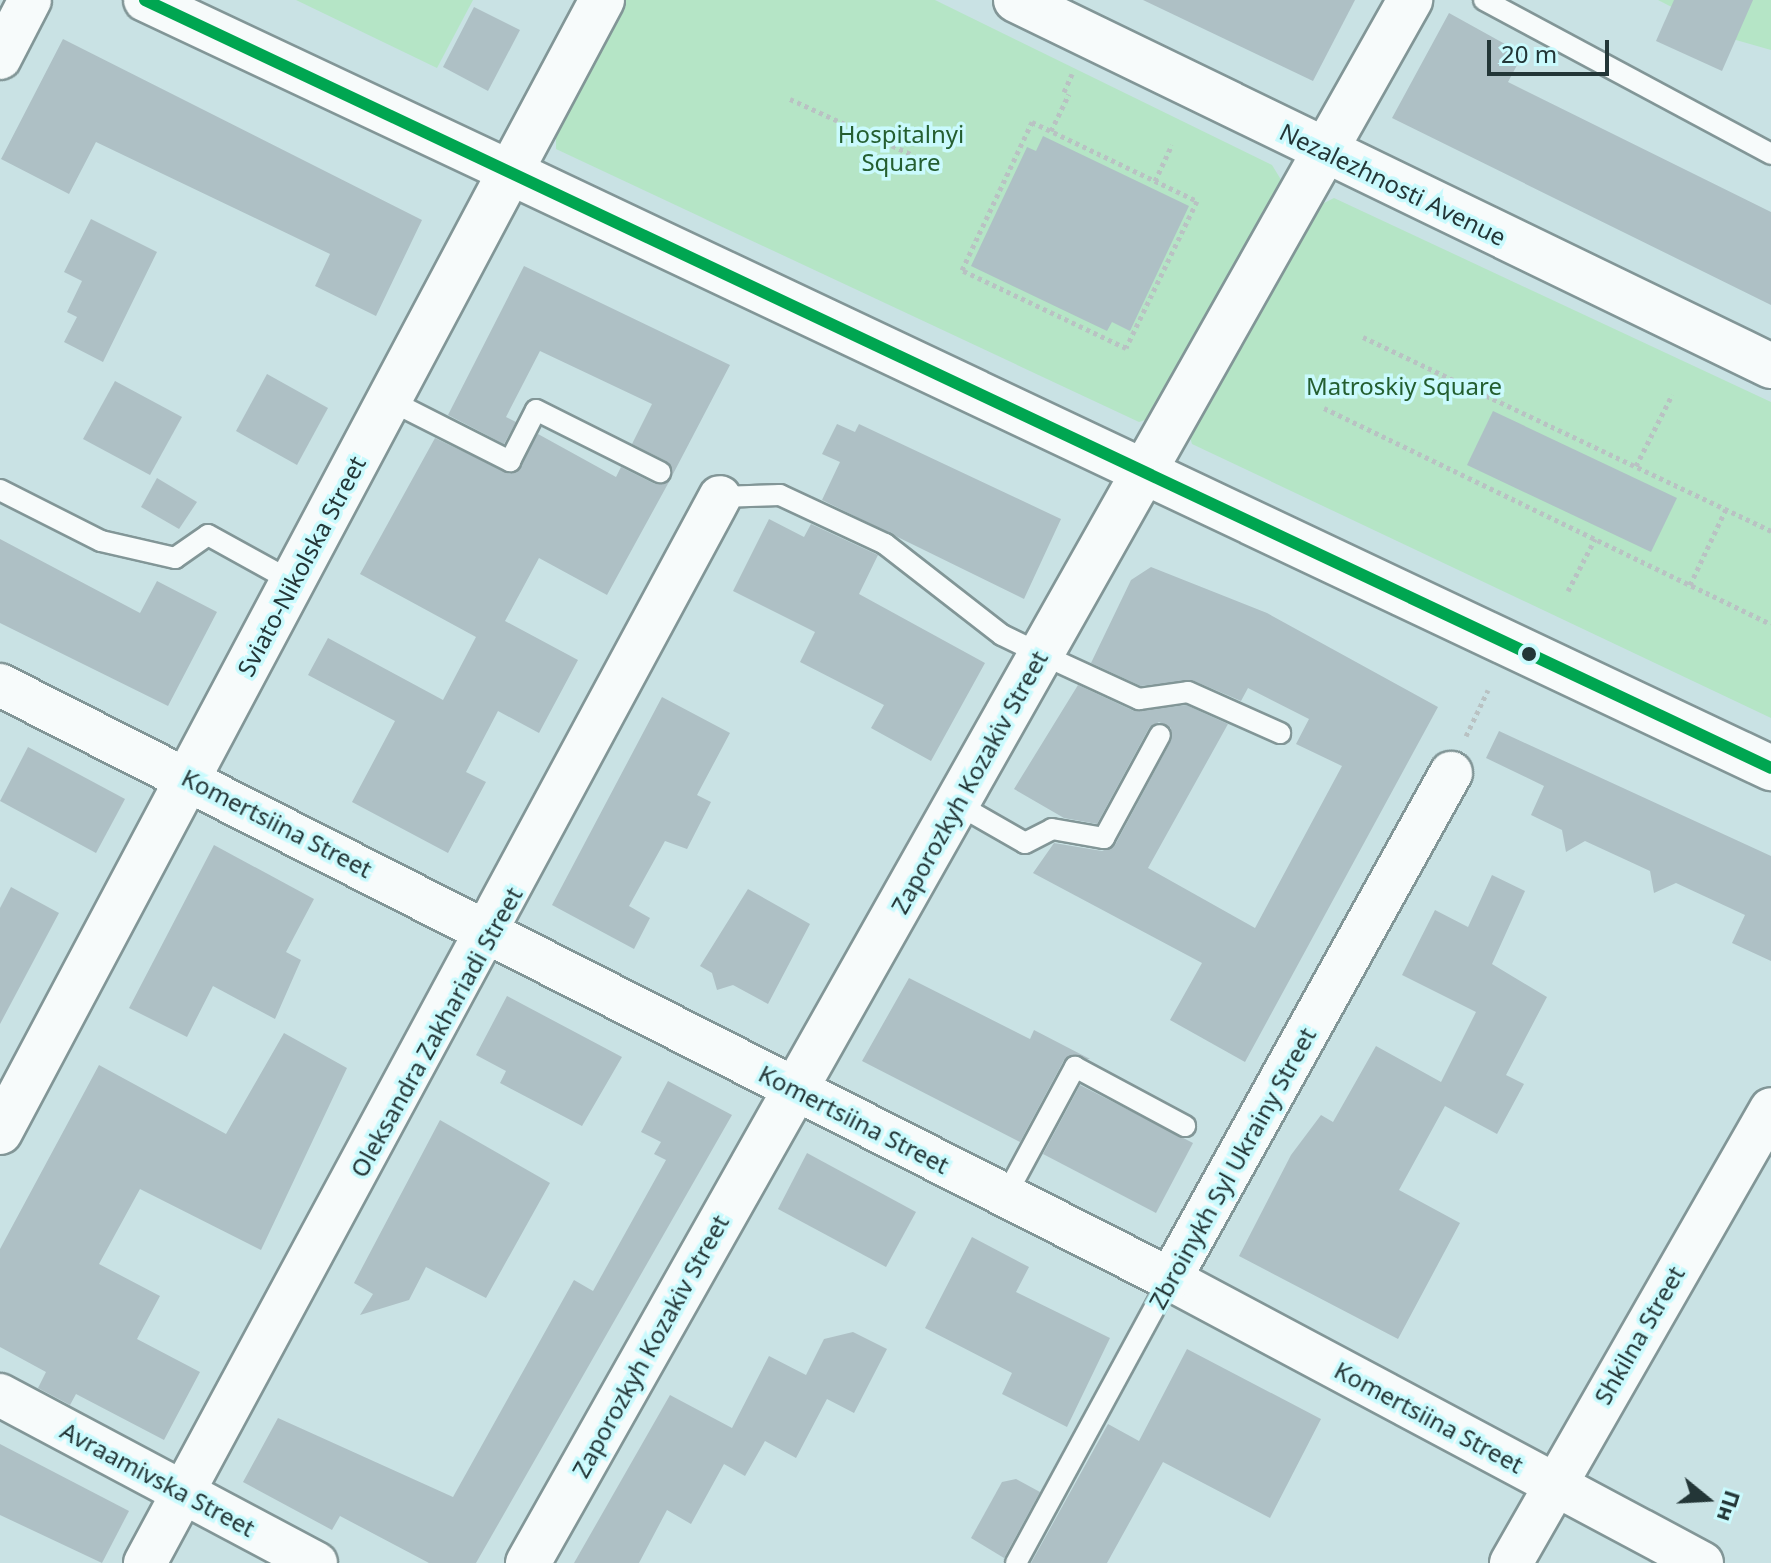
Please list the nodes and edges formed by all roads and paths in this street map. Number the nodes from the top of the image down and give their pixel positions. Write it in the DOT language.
graph roads {
  1 [pos="30,0"];
  2 [pos="145,0"];
  3 [pos="602,0"];
  4 [pos="1016,0"];
  5 [pos="1410,0"];
  6 [pos="1484,0"];
  7 [pos="0,58"];
  8 [pos="1074,70"];
  9 [pos="790,99"];
  10 [pos="1051,131"];
  11 [pos="1172,145"];
  12 [pos="1325,152"];
  13 [pos="1771,154"];
  14 [pos="913,155"];
  15 [pos="510,172"];
  16 [pos="1155,181"];
  17 [pos="1363,337"];
  18 [pos="1771,366"];
  19 [pos="1672,395"];
  20 [pos="389,400"];
  21 [pos="1324,408"];
  22 [pos="1636,466"];
  23 [pos="1145,471"];
  24 [pos="660,472"];
  25 [pos="0,490"];
  26 [pos="720,497"];
  27 [pos="1726,509"];
  28 [pos="1771,531"];
  29 [pos="1595,539"];
  30 [pos="293,582"];
  31 [pos="1690,585"];
  32 [pos="1568,591"];
  33 [pos="1771,624"];
  34 [pos="1041,654"];
  35 [pos="0,685"];
  36 [pos="1488,690"];
  37 [pos="1280,733"];
  38 [pos="1160,735"];
  39 [pos="1771,768"];
  40 [pos="1451,773"];
  41 [pos="190,778"];
  42 [pos="957,804"];
  43 [pos="491,932"];
  44 [pos="795,1088"];
  45 [pos="1771,1109"];
  46 [pos="1185,1126"];
  47 [pos="0,1132"];
  48 [pos="1005,1197"];
  49 [pos="1170,1279"];
  50 [pos="0,1395"];
  51 [pos="1553,1483"];
  52 [pos="183,1492"];
  53 [pos="145,1563"];
  54 [pos="316,1563"];
  55 [pos="528,1563"];
  56 [pos="1016,1563"];
  57 [pos="1511,1563"];
  58 [pos="1702,1563"];
  1 -- 7 [label="street"];
  2 -- 15 [label="street"];
  3 -- 15 [label="main road, Sviato-Nikolska Street"];
  4 -- 12 [label="main road, Nezalezhnosti Avenue"];
  5 -- 12 [label="main road, Zaporozkyh Kozakiv Street"];
  6 -- 13 [label="lane"];
  8 -- 10 [label="path"];
  9 -- 14 [label="path"];
  10 -- 16 [label="path"];
  10 -- 16 [label="path"];
  11 -- 16 [label="path"];
  12 -- 18 [label="main road, Nezalezhnosti Avenue"];
  12 -- 23 [label="main road, Zaporozkyh Kozakiv Street"];
  15 -- 20 [label="main road, Sviato-Nikolska Street"];
  15 -- 23 [label="main road"];
  17 -- 22 [label="path"];
  19 -- 22 [label="path"];
  20 -- 24 [label="lane"];
  20 -- 30 [label="main road, Sviato-Nikolska Street"];
  21 -- 29 [label="path"];
  22 -- 27 [label="path"];
  23 -- 34 [label="main road, Zaporozkyh Kozakiv Street"];
  23 -- 39 [label="main road"];
  25 -- 30 [label="lane"];
  26 -- 34 [label="lane"];
  26 -- 43 [label="street, Oleksandra Zakhariadi Street"];
  27 -- 28 [label="path"];
  27 -- 31 [label="path"];
  29 -- 31 [label="path"];
  29 -- 32 [label="path"];
  30 -- 41 [label="main road, Sviato-Nikolska Street"];
  31 -- 33 [label="path"];
  34 -- 37 [label="lane"];
  34 -- 42 [label="main road, Zaporozkyh Kozakiv Street"];
  35 -- 41 [label="street, Komertsiina Street"];
  36 -- 40 [label="path"];
  38 -- 42 [label="lane"];
  40 -- 49 [label="street, Zbroinykh Syl Ukrainy Street"];
  41 -- 43 [label="street, Komertsiina Street"];
  41 -- 47 [label="main road, Sviato-Nikolska Street"];
  42 -- 44 [label="main road, Zaporozkyh Kozakiv Street"];
  43 -- 44 [label="street, Komertsiina Street"];
  43 -- 52 [label="street, Oleksandra Zakhariadi Street"];
  44 -- 48 [label="street, Komertsiina Street"];
  44 -- 55 [label="main road, Zaporozkyh Kozakiv Street"];
  45 -- 51 [label="street, Shkilna Street"];
  46 -- 48 [label="lane"];
  48 -- 49 [label="street, Komertsiina Street"];
  49 -- 51 [label="street, Komertsiina Street"];
  49 -- 56 [label="lane, Zbroinykh Syl Ukrainy Street"];
  50 -- 52 [label="street, Avraamivska Street"];
  51 -- 57 [label="street, Shkilna Street"];
  51 -- 58 [label="street, Komertsiina Street"];
  52 -- 53 [label="street, Oleksandra Zakhariadi Street"];
  52 -- 54 [label="street, Avraamivska Street"];
}
